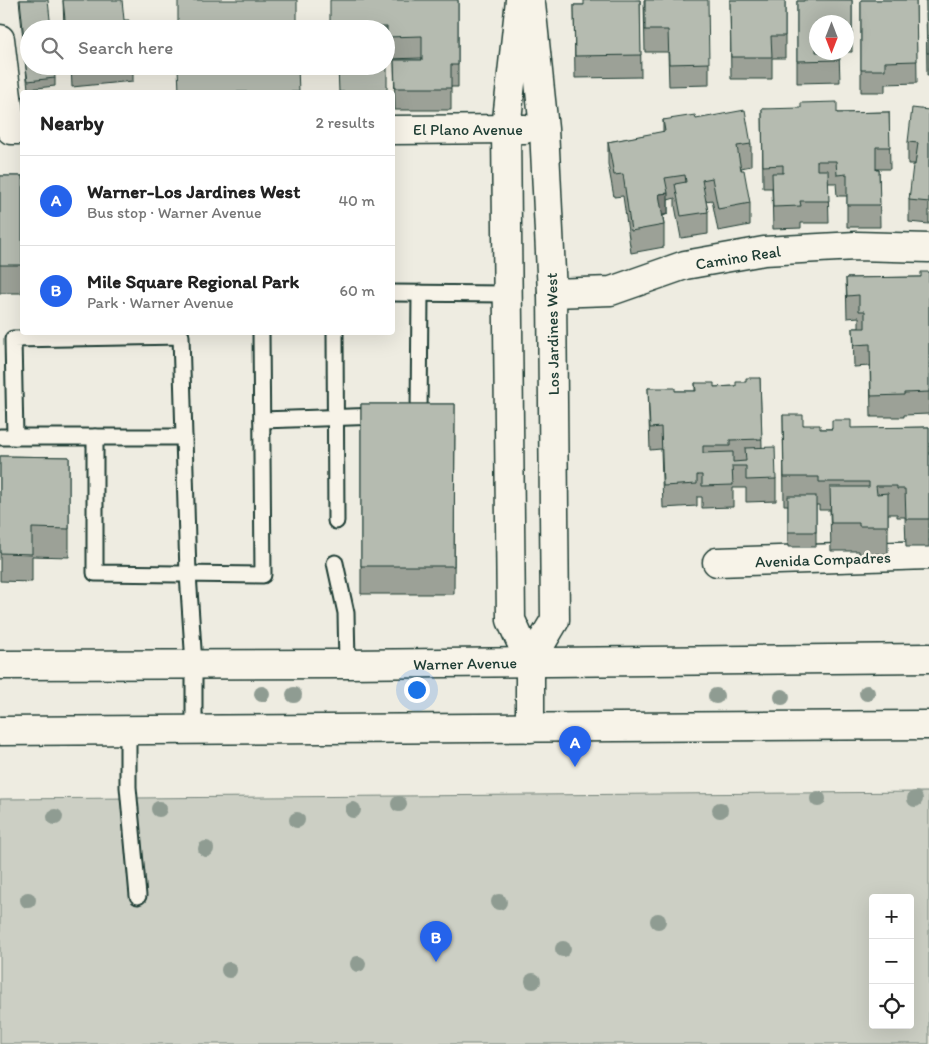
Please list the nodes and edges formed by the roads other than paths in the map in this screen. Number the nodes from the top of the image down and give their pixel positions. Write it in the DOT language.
graph roads {
  1 [pos="520,0"];
  2 [pos="530,0"];
  3 [pos="0,40"];
  4 [pos="506,129"];
  5 [pos="544,129"];
  6 [pos="17,130"];
  7 [pos="395,130"];
  8 [pos="929,248"];
  9 [pos="395,293"];
  10 [pos="420,293"];
  11 [pos="552,293"];
  12 [pos="507,294"];
  13 [pos="261,335"];
  14 [pos="335,335"];
  15 [pos="335,418"];
  16 [pos="262,420"];
  17 [pos="7,436"];
  18 [pos="95,436"];
  19 [pos="184,436"];
  20 [pos="336,521"];
  21 [pos="929,556"];
  22 [pos="717,562"];
  23 [pos="335,563"];
  24 [pos="188,574"];
  25 [pos="929,658"];
  26 [pos="530,662"];
  27 [pos="194,664"];
  28 [pos="346,664"];
  29 [pos="0,665"];
  30 [pos="929,725"];
  31 [pos="530,728"];
  32 [pos="194,730"];
  33 [pos="0,731"];
  34 [pos="128,731"];
  35 [pos="138,896"];
  1 -- 4 [label="street"];
  2 -- 5 [label="street, Los Jardines West"];
  3 -- 6 [label="street"];
  4 -- 5 [label="street, El Plano Avenue"];
  4 -- 7 [label="street, El Plano Avenue"];
  4 -- 12 [label="street"];
  5 -- 11 [label="street, Los Jardines West"];
  8 -- 11 [label="street, Camino Real"];
  9 -- 10 [label="lane"];
  10 -- 12 [label="lane"];
  10 -- 15 [label="lane"];
  11 -- 26 [label="street, Los Jardines West"];
  12 -- 26 [label="street"];
  13 -- 16 [label="lane"];
  14 -- 15 [label="lane"];
  15 -- 16 [label="lane"];
  15 -- 20 [label="lane"];
  16 -- 24 [label="lane"];
  17 -- 18 [label="lane"];
  17 -- 19 [label="lane"];
  18 -- 19 [label="lane"];
  18 -- 24 [label="lane"];
  19 -- 24 [label="lane"];
  21 -- 22 [label="street, Avenida Compadres"];
  23 -- 28 [label="lane"];
  24 -- 27 [label="lane"];
  25 -- 26 [label="street, Warner Avenue"];
  26 -- 28 [label="street, Warner Avenue"];
  26 -- 31 [label="street"];
  27 -- 28 [label="street, Warner Avenue"];
  27 -- 29 [label="street, Warner Avenue"];
  27 -- 32 [label="lane"];
  30 -- 31 [label="street"];
  31 -- 32 [label="street"];
  32 -- 34 [label="street"];
  33 -- 34 [label="street"];
  34 -- 35 [label="lane"];
}
